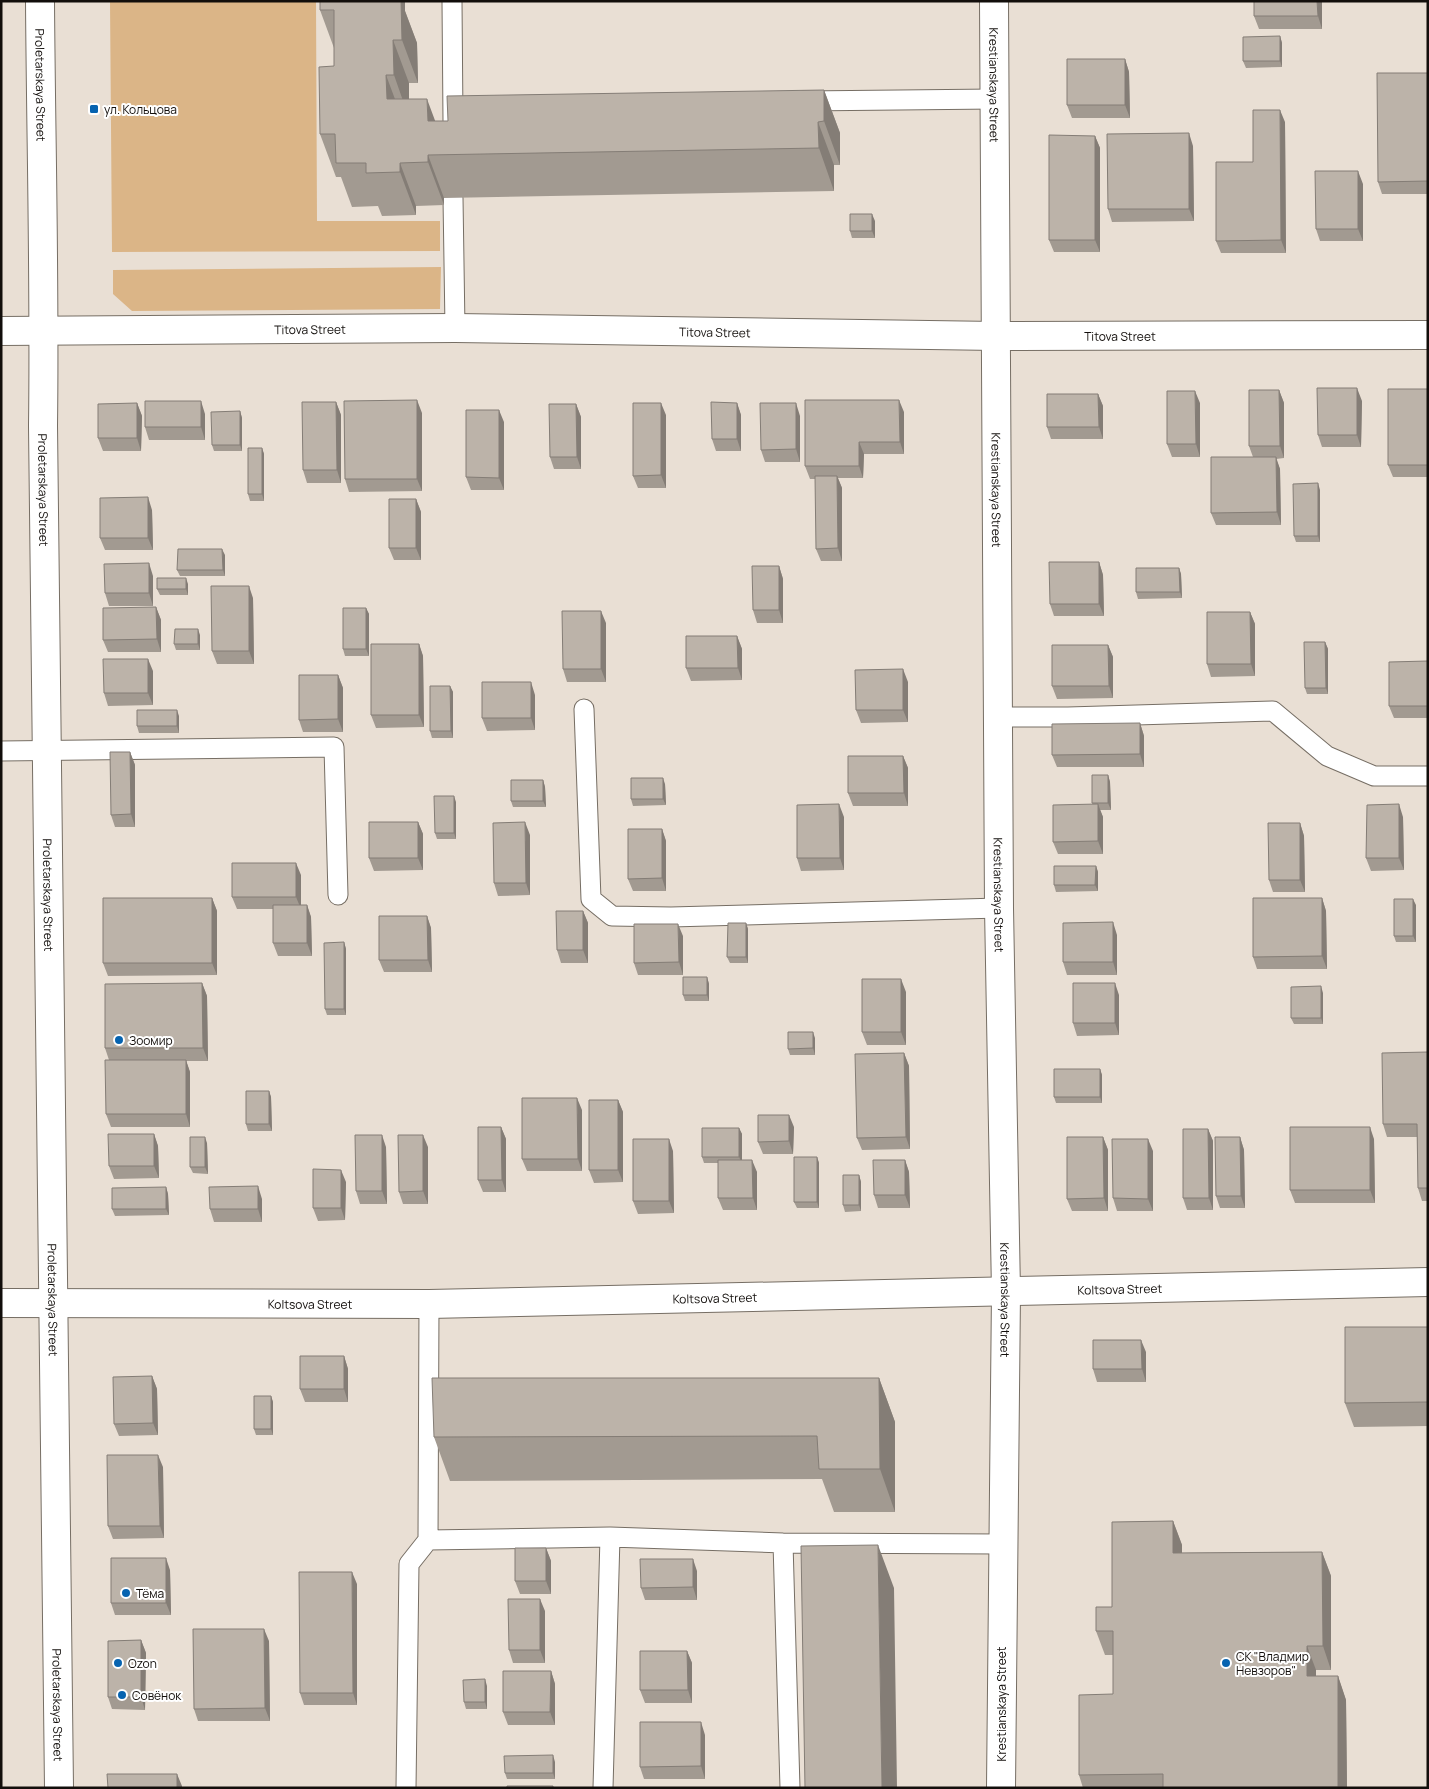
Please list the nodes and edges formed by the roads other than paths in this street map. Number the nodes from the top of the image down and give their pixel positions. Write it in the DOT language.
graph roads {
  1 [pos="40,1"];
  2 [pos="452,1"];
  3 [pos="994,1"];
  4 [pos="995,99"];
  5 [pos="788,102"];
  6 [pos="452,106"];
  7 [pos="472,106"];
  8 [pos="453,135"];
  9 [pos="453,198"];
  10 [pos="455,328"];
  11 [pos="44,330"];
  12 [pos="1,331"];
  13 [pos="1428,335"];
  14 [pos="996,336"];
  15 [pos="584,709"];
  16 [pos="998,717"];
  17 [pos="1,751"];
  18 [pos="48,751"];
  19 [pos="1428,776"];
  20 [pos="338,895"];
  21 [pos="999,908"];
  22 [pos="1428,1282"];
  23 [pos="1006,1292"];
  24 [pos="1,1303"];
  25 [pos="54,1304"];
  26 [pos="430,1304"];
  27 [pos="610,1536"];
  28 [pos="428,1540"];
  29 [pos="783,1543"];
  30 [pos="1002,1544"];
  31 [pos="59,1788"];
  32 [pos="406,1788"];
  33 [pos="604,1788"];
  34 [pos="790,1788"];
  35 [pos="1001,1788"];
  1 -- 11 [label="street, Proletarskaya Street"];
  2 -- 6 [label="lane"];
  3 -- 4 [label="street, Krestianskaya Street"];
  4 -- 5 [label="lane"];
  4 -- 14 [label="street, Krestianskaya Street"];
  6 -- 7 [label="lane"];
  6 -- 8 [label="lane"];
  9 -- 10 [label="lane"];
  10 -- 11 [label="street, Titova Street"];
  10 -- 14 [label="street, Titova Street"];
  11 -- 12 [label="street, Titova Street"];
  11 -- 18 [label="street, Proletarskaya Street"];
  13 -- 14 [label="street, Titova Street"];
  14 -- 16 [label="street, Krestianskaya Street"];
  15 -- 21 [label="lane"];
  16 -- 19 [label="lane"];
  16 -- 21 [label="street, Krestianskaya Street"];
  17 -- 18 [label="lane"];
  18 -- 20 [label="lane"];
  18 -- 25 [label="street, Proletarskaya Street"];
  21 -- 23 [label="street, Krestianskaya Street"];
  22 -- 23 [label="street, Koltsova Street"];
  23 -- 26 [label="street, Koltsova Street"];
  23 -- 30 [label="street, Krestianskaya Street"];
  24 -- 25 [label="street, Koltsova Street"];
  25 -- 26 [label="street, Koltsova Street"];
  25 -- 31 [label="street, Proletarskaya Street"];
  26 -- 28 [label="lane"];
  27 -- 28 [label="lane"];
  27 -- 29 [label="lane"];
  27 -- 33 [label="lane"];
  28 -- 32 [label="lane"];
  29 -- 30 [label="lane"];
  29 -- 34 [label="lane"];
  30 -- 35 [label="street, Krestianskaya Street"];
}
